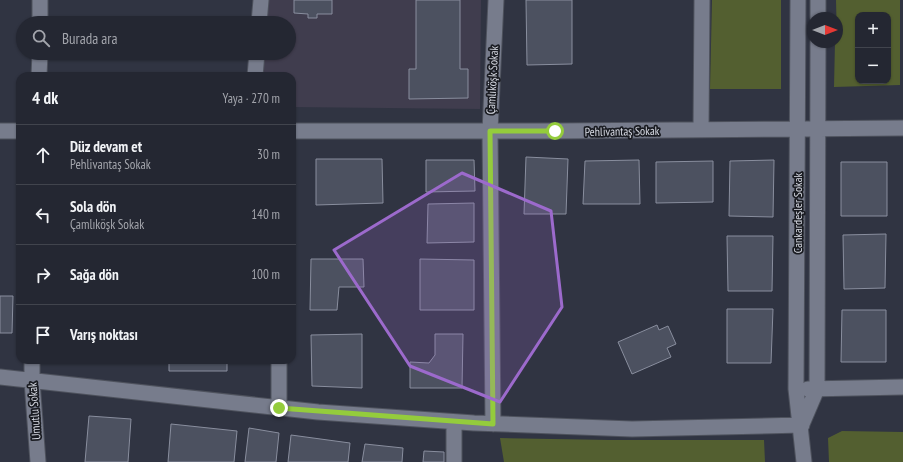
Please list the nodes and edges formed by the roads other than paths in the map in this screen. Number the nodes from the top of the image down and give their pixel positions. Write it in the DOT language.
graph roads {
  1 [pos="40,0"];
  2 [pos="261,0"];
  3 [pos="496,0"];
  4 [pos="702,0"];
  5 [pos="798,0"];
  6 [pos="818,0"];
  7 [pos="818,12"];
  8 [pos="40,16"];
  9 [pos="260,16"];
  10 [pos="818,48"];
  11 [pos="40,60"];
  12 [pos="256,60"];
  13 [pos="39,72"];
  14 [pos="255,72"];
  15 [pos="819,128"];
  16 [pos="903,128"];
  17 [pos="797,129"];
  18 [pos="701,130"];
  19 [pos="0,131"];
  20 [pos="16,131"];
  21 [pos="296,131"];
  22 [pos="490,131"];
  23 [pos="32,364"];
  24 [pos="279,364"];
  25 [pos="0,377"];
  26 [pos="32,381"];
  27 [pos="903,387"];
  28 [pos="796,389"];
  29 [pos="817,389"];
  30 [pos="279,408"];
  31 [pos="454,422"];
  32 [pos="493,424"];
  33 [pos="802,425"];
  34 [pos="38,462"];
  35 [pos="454,462"];
  36 [pos="804,462"];
  1 -- 8 [label="street"];
  2 -- 9 [label="street"];
  3 -- 22 [label="street, Çamlıköşk Sokak"];
  4 -- 18 [label="street"];
  5 -- 17 [label="street, Cankardeşler Sokak"];
  6 -- 7 [label="street"];
  10 -- 15 [label="street, Cankardeşler Sokak"];
  11 -- 13 [label="street"];
  12 -- 14 [label="street"];
  15 -- 16 [label="street, Pehlivantaş Sokak"];
  15 -- 17 [label="street, Pehlivantaş Sokak"];
  15 -- 29 [label="street, Cankardeşler Sokak"];
  17 -- 18 [label="street, Pehlivantaş Sokak"];
  17 -- 28 [label="street, Cankardeşler Sokak"];
  18 -- 22 [label="street, Pehlivantaş Sokak"];
  19 -- 20 [label="street"];
  21 -- 22 [label="street, Pehlivantaş Sokak"];
  22 -- 32 [label="street, Çamlıköşk Sokak"];
  23 -- 26 [label="street, Umutlu Sokak"];
  24 -- 30 [label="street"];
  25 -- 26 [label="street"];
  26 -- 30 [label="street"];
  26 -- 34 [label="street, Umutlu Sokak"];
  27 -- 29 [label="street"];
  28 -- 29 [label="street"];
  28 -- 33 [label="street, Cankardeşler Sokak"];
  29 -- 33 [label="street, Cankardeşler Sokak"];
  30 -- 31 [label="street"];
  31 -- 32 [label="street"];
  31 -- 35 [label="street"];
  32 -- 33 [label="street"];
  33 -- 36 [label="street, Cankardeşler Sokak"];
}
